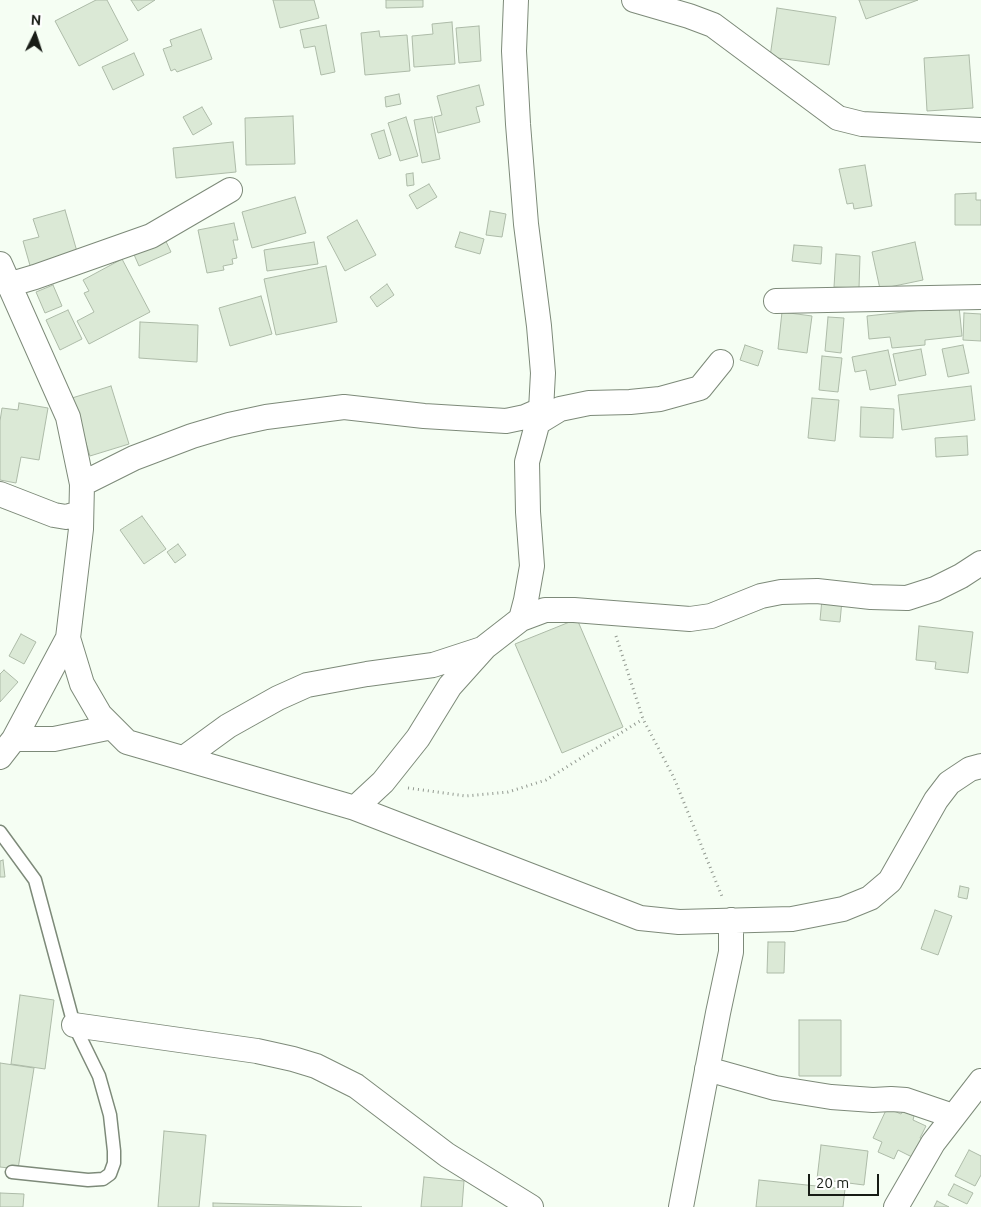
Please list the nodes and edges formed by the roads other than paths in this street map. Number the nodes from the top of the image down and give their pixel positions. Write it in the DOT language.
graph roads {
  1 [pos="516,0"];
  2 [pos="634,0"];
  3 [pos="981,130"];
  4 [pos="230,190"];
  5 [pos="4,275"];
  6 [pos="981,297"];
  7 [pos="776,301"];
  8 [pos="721,362"];
  9 [pos="539,416"];
  10 [pos="82,484"];
  11 [pos="0,494"];
  12 [pos="80,512"];
  13 [pos="981,563"];
  14 [pos="521,619"];
  15 [pos="68,638"];
  16 [pos="485,647"];
  17 [pos="112,728"];
  18 [pos="7,748"];
  19 [pos="184,758"];
  20 [pos="981,766"];
  21 [pos="355,808"];
  22 [pos="0,832"];
  23 [pos="731,920"];
  24 [pos="74,1025"];
  25 [pos="707,1069"];
  26 [pos="981,1081"];
  27 [pos="952,1116"];
  28 [pos="12,1172"];
  29 [pos="531,1207"];
  30 [pos="681,1207"];
  31 [pos="896,1207"];
  1 -- 9 [label="street"];
  2 -- 3 [label="street"];
  4 -- 5 [label="street"];
  5 -- 10 [label="street"];
  6 -- 7 [label="street"];
  8 -- 9 [label="street"];
  9 -- 10 [label="street"];
  9 -- 14 [label="street"];
  10 -- 12 [label="street"];
  11 -- 12 [label="street"];
  12 -- 15 [label="street"];
  13 -- 14 [label="street"];
  14 -- 16 [label="street"];
  15 -- 17 [label="street"];
  15 -- 18 [label="street"];
  16 -- 19 [label="street"];
  16 -- 21 [label="street"];
  17 -- 18 [label="street"];
  17 -- 19 [label="street"];
  19 -- 21 [label="street"];
  20 -- 23 [label="street"];
  21 -- 23 [label="street"];
  22 -- 24 [label="lane"];
  23 -- 25 [label="street"];
  24 -- 28 [label="lane"];
  24 -- 29 [label="street"];
  25 -- 27 [label="street"];
  25 -- 30 [label="street"];
  26 -- 27 [label="street"];
  27 -- 31 [label="street"];
}
